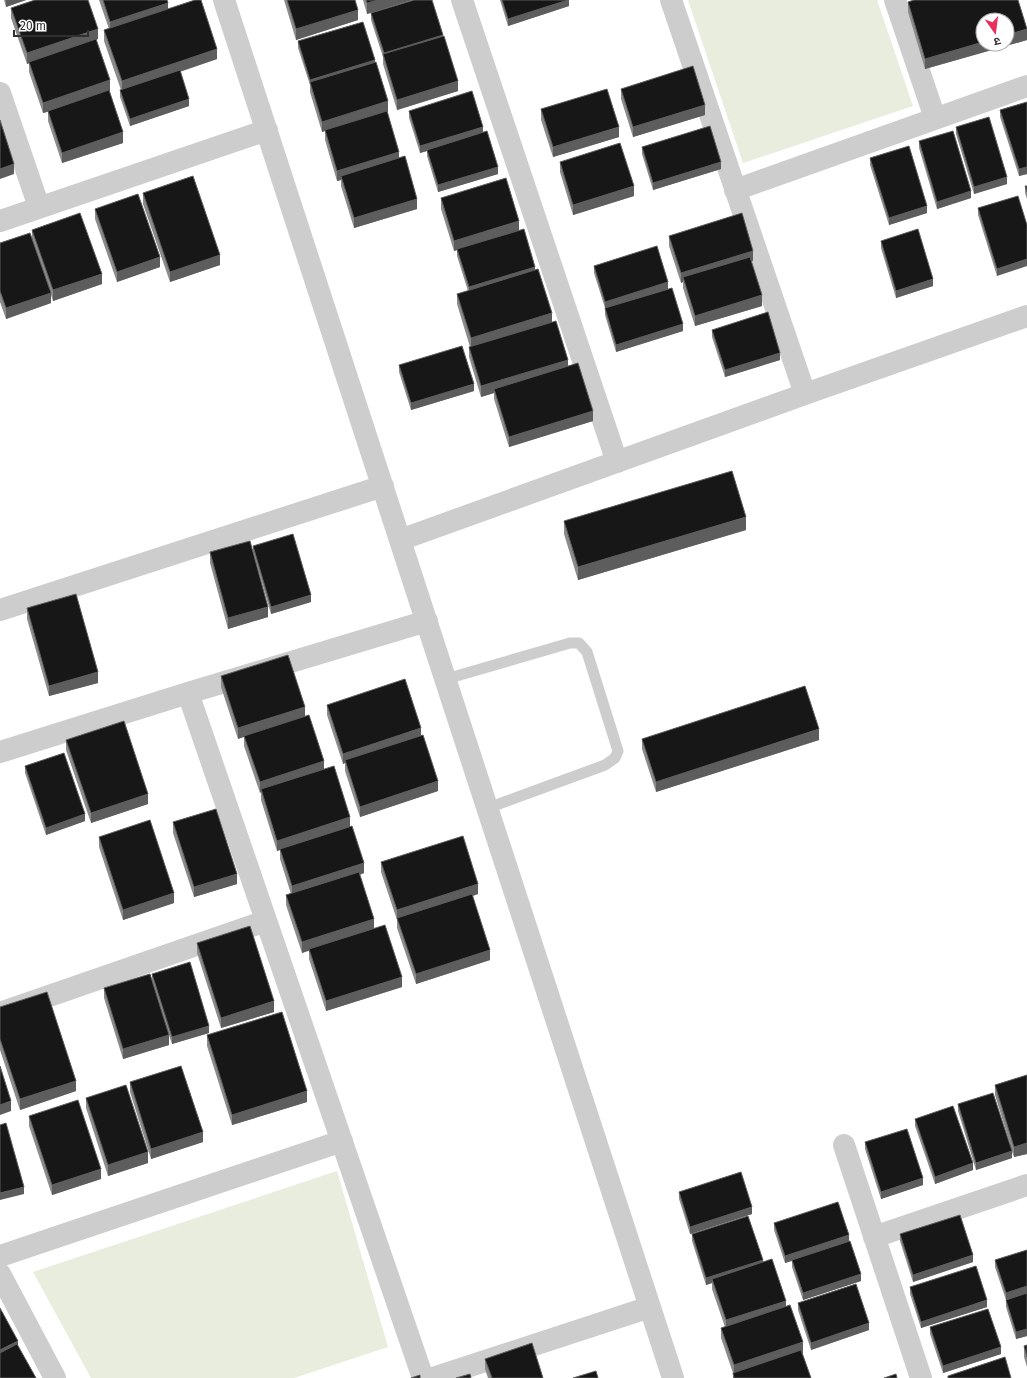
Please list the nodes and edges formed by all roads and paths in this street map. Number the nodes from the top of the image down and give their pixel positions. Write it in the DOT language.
graph roads {
  1 [pos="224,0"];
  2 [pos="462,0"];
  3 [pos="671,0"];
  4 [pos="895,0"];
  5 [pos="1027,86"];
  6 [pos="0,93"];
  7 [pos="935,118"];
  8 [pos="267,130"];
  9 [pos="735,190"];
  10 [pos="39,207"];
  11 [pos="0,221"];
  12 [pos="1027,316"];
  13 [pos="805,394"];
  14 [pos="617,462"];
  15 [pos="383,486"];
  16 [pos="400,540"];
  17 [pos="0,610"];
  18 [pos="427,621"];
  19 [pos="446,679"];
  20 [pos="188,693"];
  21 [pos="0,752"];
  22 [pos="488,808"];
  23 [pos="266,920"];
  24 [pos="0,1013"];
  25 [pos="342,1141"];
  26 [pos="844,1145"];
  27 [pos="1027,1186"];
  28 [pos="874,1237"];
  29 [pos="0,1256"];
  30 [pos="0,1274"];
  31 [pos="650,1307"];
  32 [pos="55,1378"];
  33 [pos="423,1378"];
  34 [pos="433,1378"];
  35 [pos="673,1378"];
  36 [pos="921,1378"];
  1 -- 8 [label="street"];
  2 -- 14 [label="street"];
  3 -- 9 [label="street"];
  4 -- 7 [label="street"];
  5 -- 7 [label="street"];
  6 -- 10 [label="street"];
  7 -- 9 [label="street"];
  8 -- 10 [label="street"];
  8 -- 15 [label="street"];
  9 -- 13 [label="street"];
  10 -- 11 [label="street"];
  12 -- 13 [label="street"];
  13 -- 14 [label="street"];
  14 -- 16 [label="street"];
  15 -- 16 [label="street"];
  15 -- 17 [label="street"];
  16 -- 18 [label="street"];
  18 -- 19 [label="street"];
  18 -- 20 [label="street"];
  19 -- 22 [label="street"];
  19 -- 22 [label="lane"];
  20 -- 21 [label="street"];
  20 -- 23 [label="street"];
  22 -- 31 [label="street"];
  23 -- 24 [label="street"];
  23 -- 25 [label="street"];
  25 -- 29 [label="street"];
  25 -- 33 [label="street"];
  26 -- 28 [label="street"];
  27 -- 28 [label="street"];
  28 -- 36 [label="street"];
  30 -- 32 [label="street"];
  31 -- 34 [label="street"];
  31 -- 35 [label="street"];
}
